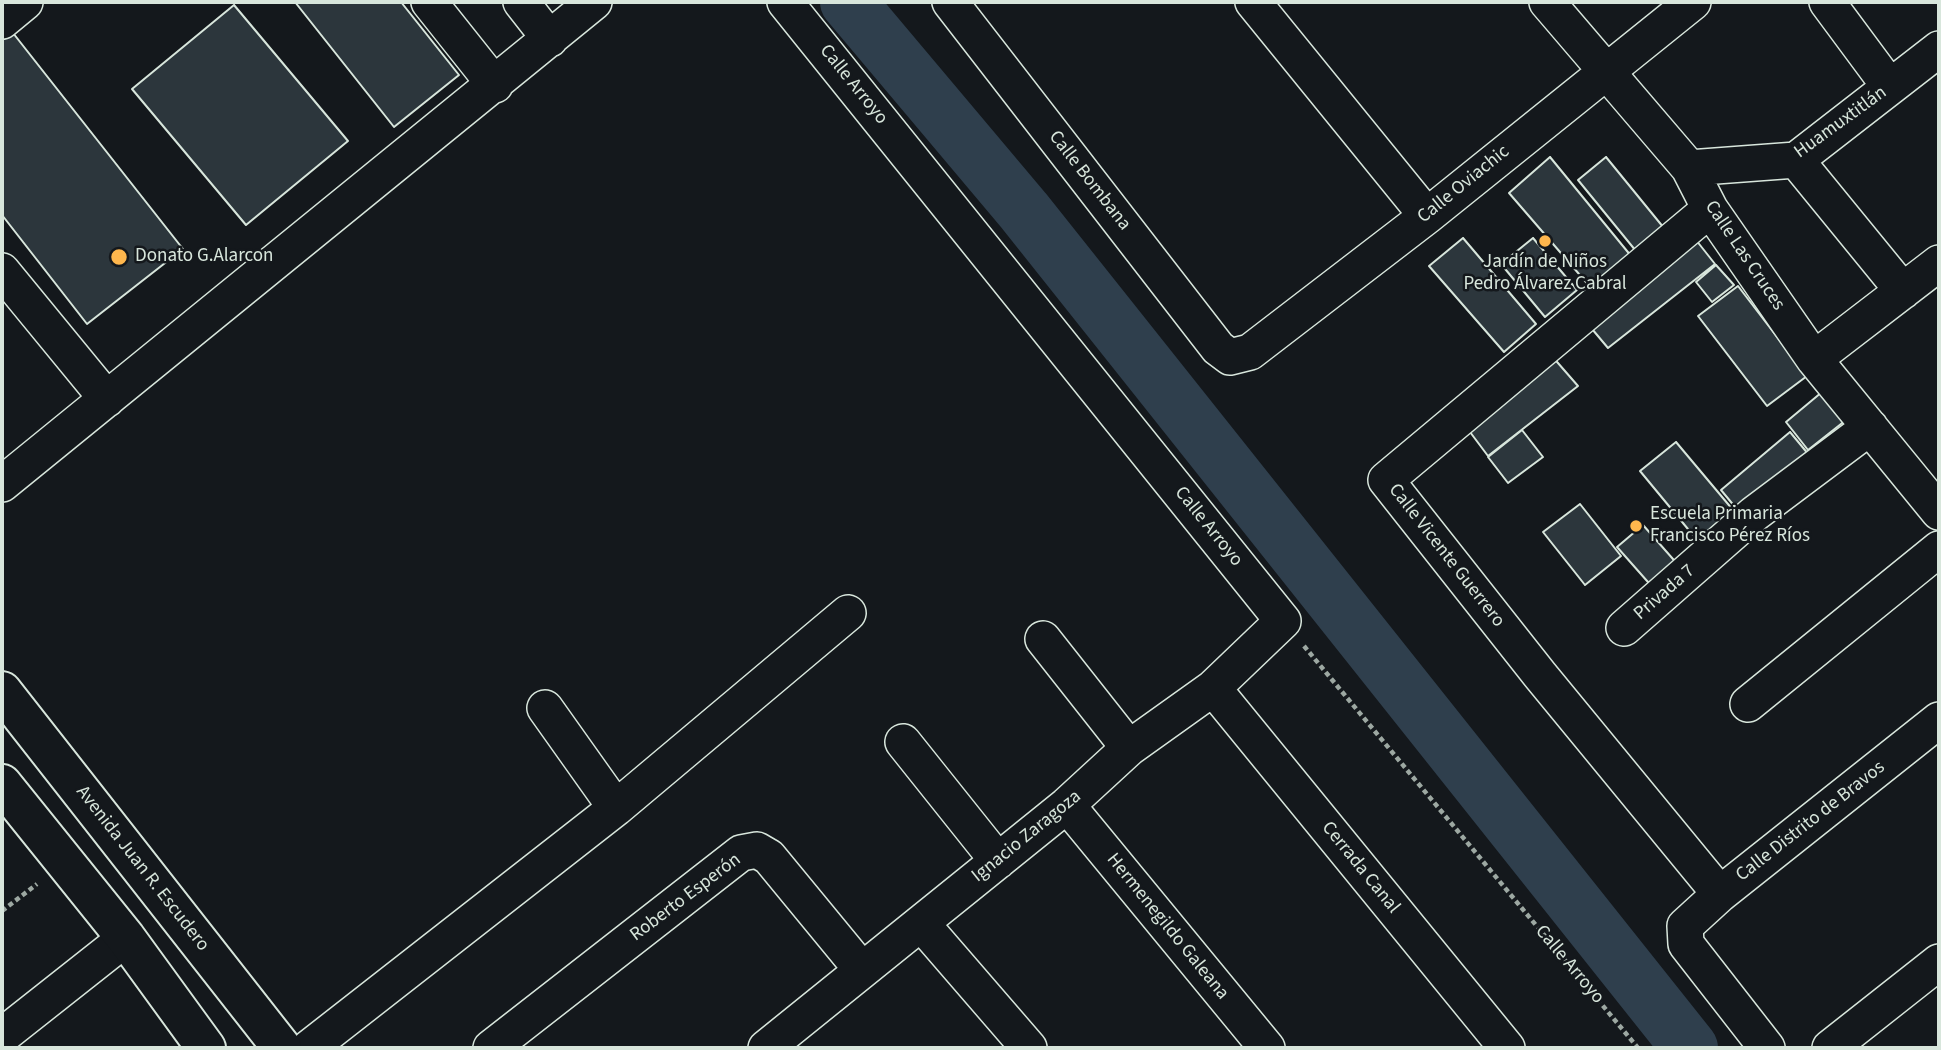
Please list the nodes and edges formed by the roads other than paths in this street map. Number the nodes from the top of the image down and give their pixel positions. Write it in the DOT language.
graph roads {
  1 [pos="25,2"];
  2 [pos="429,2"];
  3 [pos="521,2"];
  4 [pos="594,2"];
  5 [pos="785,2"];
  6 [pos="950,2"];
  7 [pos="1253,2"];
  8 [pos="1547,2"];
  9 [pos="1693,2"];
  10 [pos="1827,2"];
  11 [pos="2,21"];
  12 [pos="550,39"];
  13 [pos="1939,49"];
  14 [pos="1604,71"];
  15 [pos="495,85"];
  16 [pos="1890,87"];
  17 [pos="1796,160"];
  18 [pos="1689,169"];
  19 [pos="1710,209"];
  20 [pos="1427,216"];
  21 [pos="1939,263"];
  22 [pos="2,271"];
  23 [pos="1903,290"];
  24 [pos="1230,356"];
  25 [pos="1814,359"];
  26 [pos="107,399"];
  27 [pos="1870,427"];
  28 [pos="2,484"];
  29 [pos="1939,512"];
  30 [pos="1939,549"];
  31 [pos="848,613"];
  32 [pos="1283,621"];
  33 [pos="1624,628"];
  34 [pos="1043,639"];
  35 [pos="1213,688"];
  36 [pos="2,691"];
  37 [pos="1748,704"];
  38 [pos="545,708"];
  39 [pos="1939,720"];
  40 [pos="903,743"];
  41 [pos="1129,748"];
  42 [pos="4,791"];
  43 [pos="1068,805"];
  44 [pos="616,808"];
  45 [pos="109,828"];
  46 [pos="998,861"];
  47 [pos="65,862"];
  48 [pos="1720,894"];
  49 [pos="920,923"];
  50 [pos="125,938"];
  51 [pos="1939,962"];
  52 [pos="862,970"];
  53 [pos="249,1005"];
  54 [pos="2,1037"];
  55 [pos="776,1045"];
  56 [pos="201,1046"];
  57 [pos="282,1048"];
  58 [pos="309,1048"];
  59 [pos="491,1048"];
  60 [pos="1028,1048"];
  61 [pos="1267,1048"];
  62 [pos="1507,1048"];
  63 [pos="1767,1048"];
  64 [pos="1830,1048"];
  1 -- 11 [label="street"];
  2 -- 15 [label="street"];
  3 -- 12 [label="street"];
  4 -- 12 [label="street"];
  5 -- 32 [label="street, Calle Arroyo"];
  6 -- 24 [label="street, Calle Bombana"];
  7 -- 20 [label="street"];
  8 -- 14 [label="street, Calle Las Cruces"];
  9 -- 14 [label="street, Calle Oviachic"];
  10 -- 16 [label="street"];
  12 -- 15 [label="street"];
  13 -- 16 [label="street, Huamuxtitlán"];
  14 -- 18 [label="street, Calle Las Cruces"];
  14 -- 20 [label="street, Calle Oviachic"];
  15 -- 26 [label="street"];
  16 -- 17 [label="street, Huamuxtitlán"];
  17 -- 18 [label="street, Huamuxtitlán"];
  17 -- 23 [label="street"];
  18 -- 19 [label="street, Calle Las Cruces"];
  19 -- 25 [label="street, Calle Las Cruces"];
  19 -- 48 [label="street, Calle Vicente Guerrero"];
  20 -- 24 [label="street, Calle Oviachic"];
  21 -- 23 [label="street"];
  22 -- 26 [label="street"];
  23 -- 25 [label="street"];
  25 -- 27 [label="street, Calle Las Cruces"];
  26 -- 28 [label="street"];
  27 -- 29 [label="street, Calle Las Cruces"];
  27 -- 33 [label="street, Privada 7"];
  30 -- 37 [label="street"];
  31 -- 44 [label="street"];
  32 -- 35 [label="street, Ignacio Zaragoza"];
  34 -- 41 [label="street"];
  35 -- 41 [label="street, Ignacio Zaragoza"];
  35 -- 62 [label="street, Cerrada Canal"];
  36 -- 45 [label="main road, Avenida Juan R. Escudero"];
  38 -- 44 [label="street"];
  39 -- 48 [label="street, Calle Distrito de Bravos"];
  40 -- 46 [label="street"];
  41 -- 43 [label="street, Ignacio Zaragoza"];
  42 -- 47 [label="main road"];
  43 -- 46 [label="street, Ignacio Zaragoza"];
  43 -- 61 [label="street, Hermenegildo Galeana"];
  44 -- 58 [label="street"];
  45 -- 47 [label="main road"];
  45 -- 53 [label="main road, Avenida Juan R. Escudero"];
  46 -- 49 [label="street, Ignacio Zaragoza"];
  47 -- 50 [label="main road"];
  48 -- 63 [label="street, Calle Distrito de Bravos"];
  49 -- 52 [label="street, Ignacio Zaragoza"];
  49 -- 60 [label="street"];
  50 -- 54 [label="street"];
  50 -- 56 [label="main road"];
  51 -- 64 [label="street"];
  52 -- 55 [label="street, Ignacio Zaragoza"];
  52 -- 59 [label="street, Roberto Esperón"];
  53 -- 56 [label="main road"];
  53 -- 57 [label="main road, Avenida Juan R. Escudero"];
}
